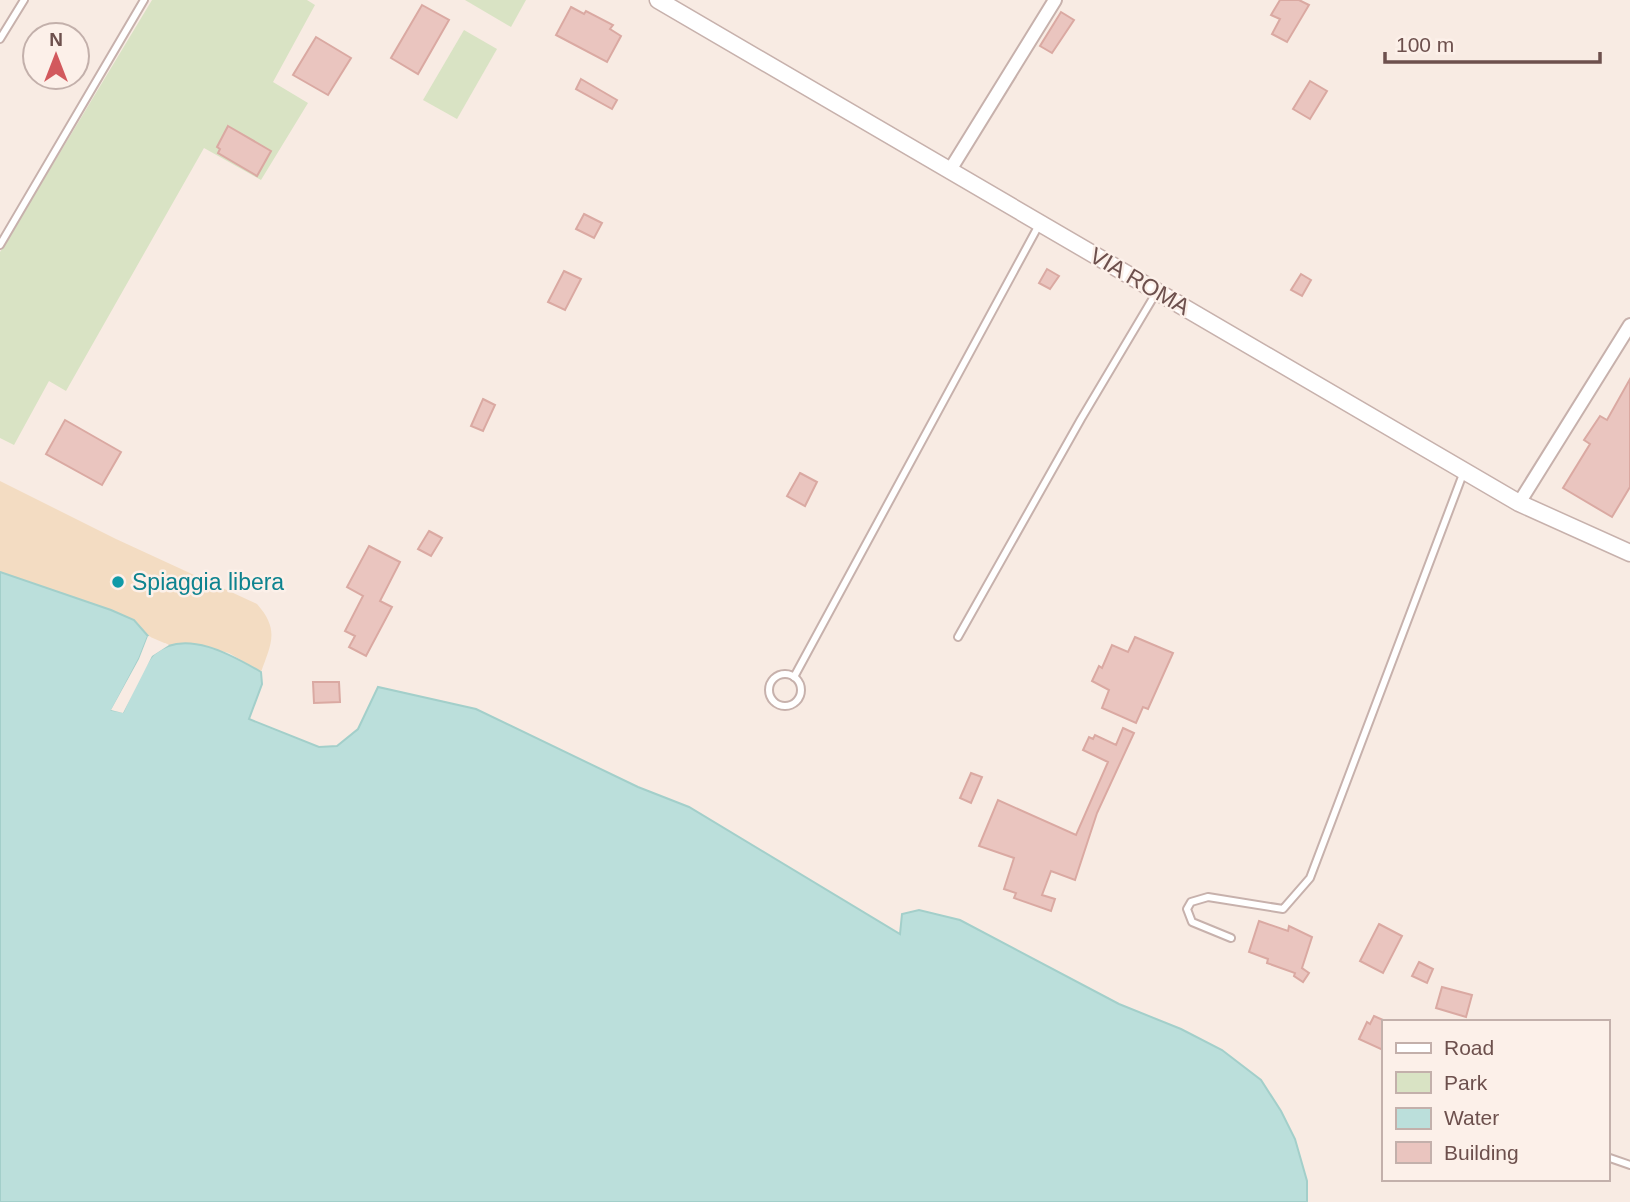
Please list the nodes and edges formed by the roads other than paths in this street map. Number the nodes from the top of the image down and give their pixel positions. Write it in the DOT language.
graph roads {
  1 [pos="24,0"];
  2 [pos="144,0"];
  3 [pos="658,0"];
  4 [pos="1055,0"];
  5 [pos="0,39"];
  6 [pos="950,170"];
  7 [pos="1041,223"];
  8 [pos="0,245"];
  9 [pos="1157,291"];
  10 [pos="1630,325"];
  11 [pos="1464,471"];
  12 [pos="1519,503"];
  13 [pos="1630,555"];
  14 [pos="958,637"];
  15 [pos="794,677"];
  16 [pos="1231,938"];
  17 [pos="1609,1158"];
  18 [pos="1630,1165"];
  1 -- 5 [label="lane"];
  2 -- 8 [label="lane"];
  3 -- 6 [label="street, VIA ROMA"];
  4 -- 6 [label="street"];
  6 -- 7 [label="street, VIA ROMA"];
  7 -- 9 [label="street, VIA ROMA"];
  7 -- 15 [label="lane"];
  9 -- 11 [label="street, VIA ROMA"];
  9 -- 14 [label="lane"];
  10 -- 12 [label="street"];
  11 -- 12 [label="street, VIA ROMA"];
  11 -- 16 [label="lane"];
  12 -- 13 [label="street, VIA ROMA"];
  15 -- 15 [label="lane"];
  17 -- 18 [label="lane"];
}
